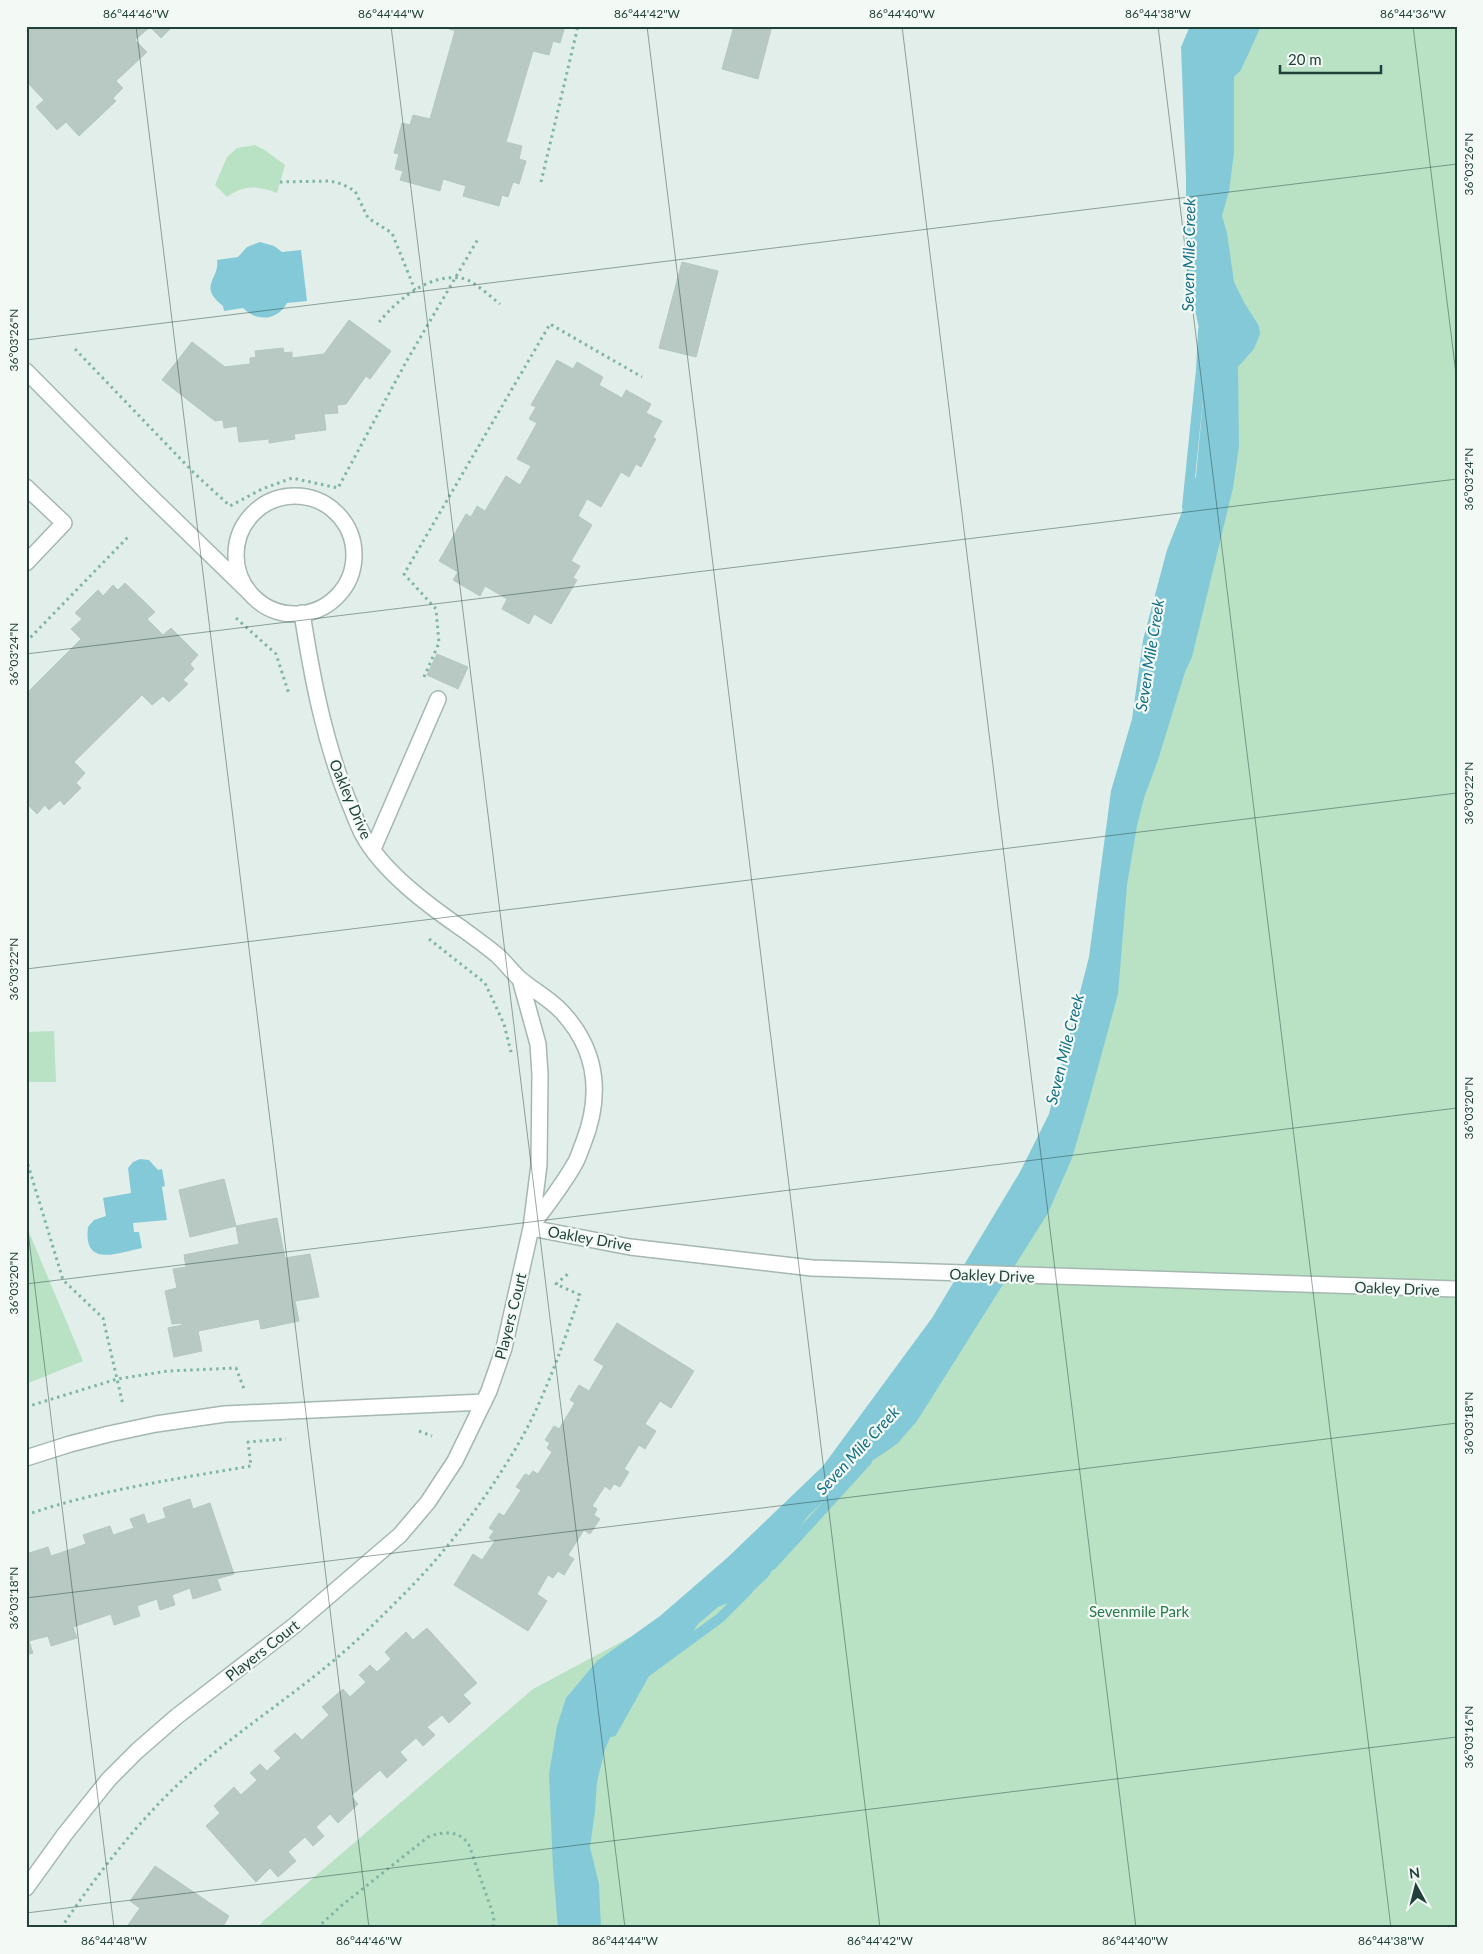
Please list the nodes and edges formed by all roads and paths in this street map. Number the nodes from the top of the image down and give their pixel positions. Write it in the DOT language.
graph roads {
  1 [pos="578,26"];
  2 [pos="280,182"];
  3 [pos="541,182"];
  4 [pos="478,238"];
  5 [pos="454,279"];
  6 [pos="415,290"];
  7 [pos="500,304"];
  8 [pos="379,322"];
  9 [pos="75,349"];
  10 [pos="28,375"];
  11 [pos="642,377"];
  12 [pos="26,487"];
  13 [pos="128,538"];
  14 [pos="26,563"];
  15 [pos="248,591"];
  16 [pos="302,614"];
  17 [pos="26,642"];
  18 [pos="424,678"];
  19 [pos="438,699"];
  20 [pos="373,849"];
  21 [pos="520,979"];
  22 [pos="26,1158"];
  23 [pos="531,1228"];
  24 [pos="1457,1290"];
  25 [pos="117,1379"];
  26 [pos="245,1392"];
  27 [pos="484,1402"];
  28 [pos="26,1408"];
  29 [pos="128,1430"];
  30 [pos="248,1442"];
  31 [pos="26,1458"];
  32 [pos="26,1515"];
  33 [pos="26,1888"];
  34 [pos="317,1928"];
  35 [pos="493,1928"];
  1 -- 3 [label="path"];
  2 -- 6 [label="path"];
  4 -- 5 [label="path"];
  5 -- 6 [label="path"];
  5 -- 7 [label="path"];
  5 -- 9 [label="path"];
  6 -- 8 [label="path"];
  10 -- 15 [label="street"];
  11 -- 18 [label="path"];
  12 -- 14 [label="street"];
  13 -- 17 [label="path"];
  15 -- 16 [label="street"];
  15 -- 16 [label="street"];
  16 -- 20 [label="street, Oakley Drive"];
  19 -- 20 [label="street"];
  20 -- 21 [label="street, Oakley Drive"];
  21 -- 23 [label="street, Oakley Drive"];
  21 -- 23 [label="street, Oakley Drive"];
  22 -- 25 [label="path"];
  23 -- 24 [label="street, Oakley Drive"];
  23 -- 27 [label="street, Players Court"];
  25 -- 26 [label="path"];
  25 -- 28 [label="path"];
  25 -- 29 [label="path"];
  27 -- 29 [label="street"];
  27 -- 33 [label="street, Players Court"];
  29 -- 31 [label="street"];
  30 -- 32 [label="path"];
  34 -- 35 [label="path"];
}
